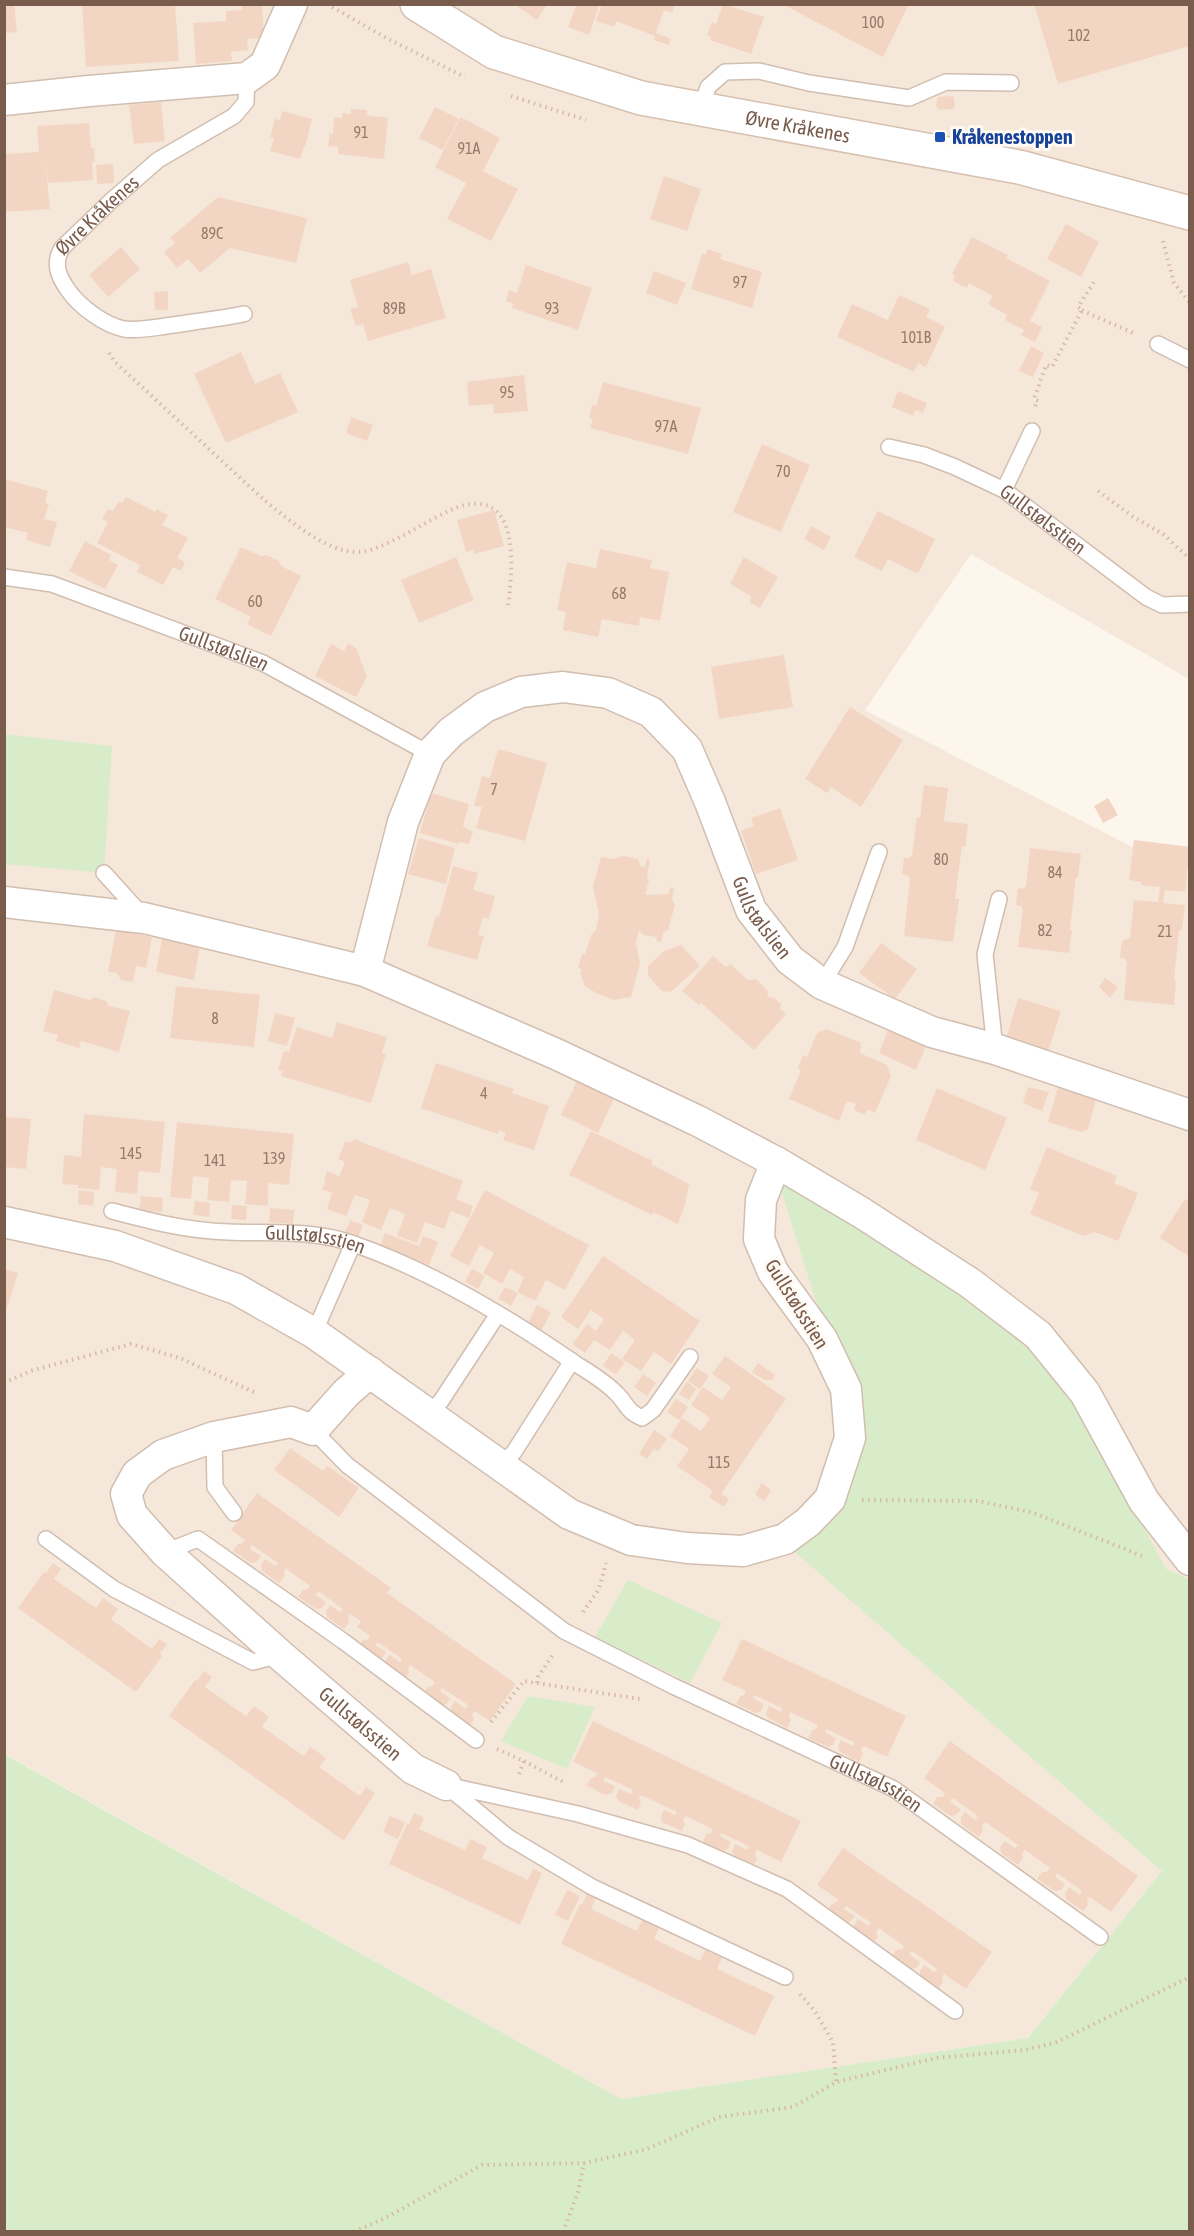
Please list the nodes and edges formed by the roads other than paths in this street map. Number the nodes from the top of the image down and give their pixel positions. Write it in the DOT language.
graph roads {
  1 [pos="292,4"];
  2 [pos="417,4"];
  3 [pos="247,78"];
  4 [pos="1011,83"];
  5 [pos="4,100"];
  6 [pos="701,109"];
  7 [pos="1188,208"];
  8 [pos="244,314"];
  9 [pos="1158,344"];
  10 [pos="1190,360"];
  11 [pos="1032,431"];
  12 [pos="889,447"];
  13 [pos="1005,490"];
  14 [pos="4,577"];
  15 [pos="1190,603"];
  16 [pos="430,754"];
  17 [pos="879,852"];
  18 [pos="104,873"];
  19 [pos="999,899"];
  20 [pos="4,902"];
  21 [pos="144,918"];
  22 [pos="365,971"];
  23 [pos="822,984"];
  24 [pos="995,1049"];
  25 [pos="1190,1115"];
  26 [pos="776,1162"];
  27 [pos="112,1211"];
  28 [pos="4,1221"];
  29 [pos="353,1244"];
  30 [pos="498,1314"];
  31 [pos="314,1333"];
  32 [pos="690,1357"];
  33 [pos="572,1361"];
  34 [pos="370,1372"];
  35 [pos="428,1415"];
  36 [pos="313,1430"];
  37 [pos="214,1437"];
  38 [pos="500,1466"];
  39 [pos="234,1513"];
  40 [pos="46,1539"];
  41 [pos="165,1552"];
  42 [pos="1187,1558"];
  43 [pos="280,1655"];
  44 [pos="476,1740"];
  45 [pos="446,1785"];
  46 [pos="1100,1937"];
  47 [pos="785,1977"];
  48 [pos="955,2011"];
  1 -- 3 [label="street"];
  2 -- 6 [label="main road, Øvre Kråkenes"];
  3 -- 5 [label="street"];
  3 -- 8 [label="lane, Øvre Kråkenes"];
  4 -- 6 [label="lane"];
  6 -- 7 [label="main road, Øvre Kråkenes"];
  9 -- 10 [label="lane"];
  11 -- 13 [label="lane"];
  12 -- 13 [label="lane, Gullstølsstien"];
  13 -- 15 [label="lane, Gullstølsstien"];
  14 -- 16 [label="lane, Gullstølslien"];
  16 -- 22 [label="street, Gullstølslien"];
  16 -- 23 [label="street, Gullstølslien"];
  17 -- 23 [label="lane"];
  18 -- 21 [label="lane"];
  19 -- 24 [label="lane"];
  20 -- 21 [label="street"];
  21 -- 22 [label="street"];
  22 -- 26 [label="street"];
  23 -- 24 [label="street, Gullstølslien"];
  24 -- 25 [label="street, Gullstølslien"];
  26 -- 38 [label="street, Gullstølsstien"];
  26 -- 42 [label="street"];
  27 -- 29 [label="lane, Gullstølsstien"];
  28 -- 31 [label="street, Gullstølsstien"];
  29 -- 30 [label="lane, Gullstølsstien"];
  29 -- 31 [label="lane"];
  30 -- 33 [label="lane, Gullstølsstien"];
  30 -- 35 [label="lane"];
  31 -- 34 [label="street, Gullstølsstien"];
  32 -- 33 [label="lane, Gullstølsstien"];
  33 -- 38 [label="lane"];
  34 -- 35 [label="street, Gullstølsstien"];
  34 -- 36 [label="street"];
  35 -- 38 [label="street, Gullstølsstien"];
  36 -- 37 [label="street, Gullstølsstien"];
  36 -- 46 [label="lane, Gullstølsstien"];
  37 -- 39 [label="lane"];
  37 -- 41 [label="street, Gullstølsstien"];
  40 -- 43 [label="lane"];
  41 -- 43 [label="street, Gullstølsstien"];
  41 -- 44 [label="lane"];
  43 -- 45 [label="street, Gullstølsstien"];
  45 -- 47 [label="lane, Gullstølsstien"];
  45 -- 48 [label="lane, Gullstølsstien"];
}
